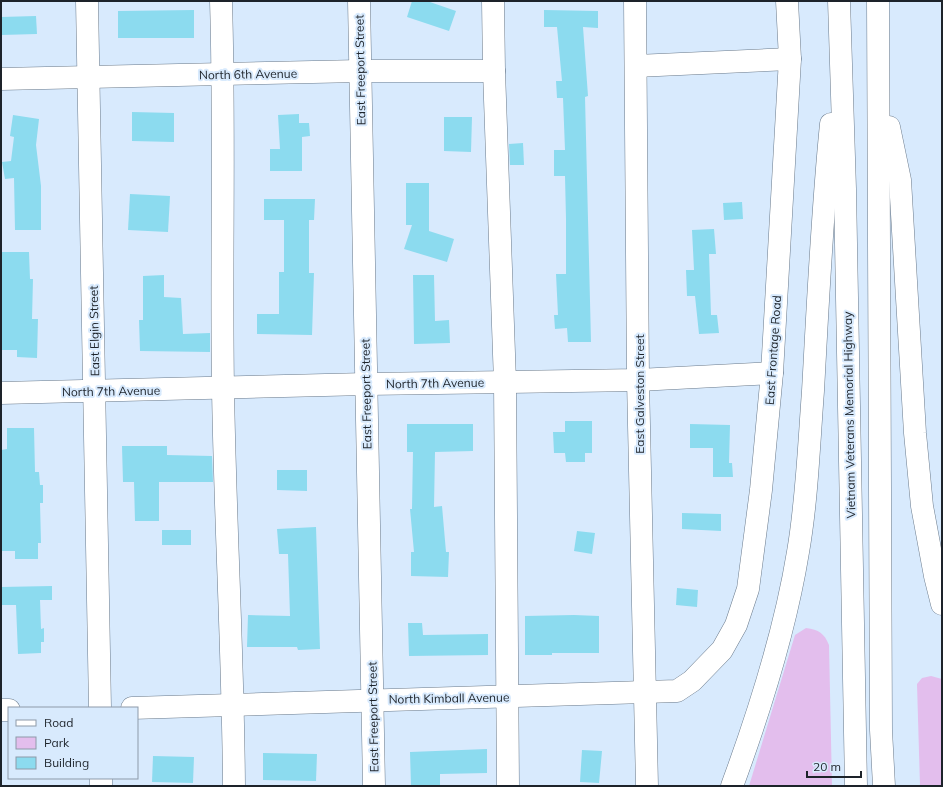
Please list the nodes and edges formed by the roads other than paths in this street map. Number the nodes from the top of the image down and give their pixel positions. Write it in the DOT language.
graph roads {
  1 [pos="87,1"];
  2 [pos="221,1"];
  3 [pos="359,1"];
  4 [pos="494,1"];
  5 [pos="634,1"];
  6 [pos="787,1"];
  7 [pos="839,1"];
  8 [pos="878,1"];
  9 [pos="840,44"];
  10 [pos="790,60"];
  11 [pos="636,66"];
  12 [pos="360,71"];
  13 [pos="494,71"];
  14 [pos="223,74"];
  15 [pos="89,77"];
  16 [pos="1,79"];
  17 [pos="879,85"];
  18 [pos="772,373"];
  19 [pos="638,380"];
  20 [pos="505,382"];
  21 [pos="366,384"];
  22 [pos="223,388"];
  23 [pos="95,391"];
  24 [pos="1,393"];
  25 [pos="942,604"];
  26 [pos="692,681"];
  27 [pos="645,693"];
  28 [pos="508,697"];
  29 [pos="372,699"];
  30 [pos="233,704"];
  31 [pos="100,707"];
  32 [pos="138,708"];
  33 [pos="234,786"];
  34 [pos="374,786"];
  35 [pos="508,786"];
  36 [pos="647,786"];
  37 [pos="732,786"];
  38 [pos="856,786"];
  39 [pos="884,786"];
  1 -- 15 [label="main road, East Elgin Street"];
  2 -- 14 [label="main road"];
  3 -- 12 [label="main road, East Freeport Street"];
  4 -- 13 [label="main road"];
  5 -- 11 [label="main road, East Galveston Street"];
  6 -- 10 [label="main road, East Frontage Road"];
  7 -- 9 [label="main road"];
  8 -- 17 [label="main road"];
  9 -- 37 [label="main road"];
  9 -- 38 [label="main road, Vietnam Veterans Memorial Highway"];
  10 -- 11 [label="main road"];
  10 -- 18 [label="main road, East Frontage Road"];
  11 -- 19 [label="main road, East Galveston Street"];
  12 -- 13 [label="main road, North 6th Avenue"];
  12 -- 14 [label="main road, North 6th Avenue"];
  12 -- 21 [label="main road, East Freeport Street"];
  13 -- 20 [label="main road"];
  14 -- 15 [label="main road, North 6th Avenue"];
  14 -- 22 [label="main road"];
  15 -- 16 [label="main road, North 6th Avenue"];
  15 -- 23 [label="main road, East Elgin Street"];
  17 -- 25 [label="main road"];
  17 -- 39 [label="main road"];
  18 -- 19 [label="main road, North 7th Avenue"];
  18 -- 26 [label="main road, East Frontage Road"];
  19 -- 20 [label="main road, North 7th Avenue"];
  19 -- 27 [label="main road, East Galveston Street"];
  20 -- 21 [label="main road, North 7th Avenue"];
  20 -- 28 [label="main road"];
  21 -- 22 [label="main road, North 7th Avenue"];
  21 -- 29 [label="main road, East Freeport Street"];
  22 -- 23 [label="main road, North 7th Avenue"];
  22 -- 30 [label="main road"];
  23 -- 24 [label="main road, North 7th Avenue"];
  23 -- 31 [label="main road, East Elgin Street"];
  26 -- 27 [label="main road, North Kimball Avenue"];
  27 -- 28 [label="main road, North Kimball Avenue"];
  27 -- 36 [label="main road, East Galveston Street"];
  28 -- 29 [label="main road, North Kimball Avenue"];
  28 -- 35 [label="main road"];
  29 -- 30 [label="main road, North Kimball Avenue"];
  29 -- 34 [label="main road, East Freeport Street"];
  30 -- 32 [label="main road, North Kimball Avenue"];
  30 -- 33 [label="main road"];
}
